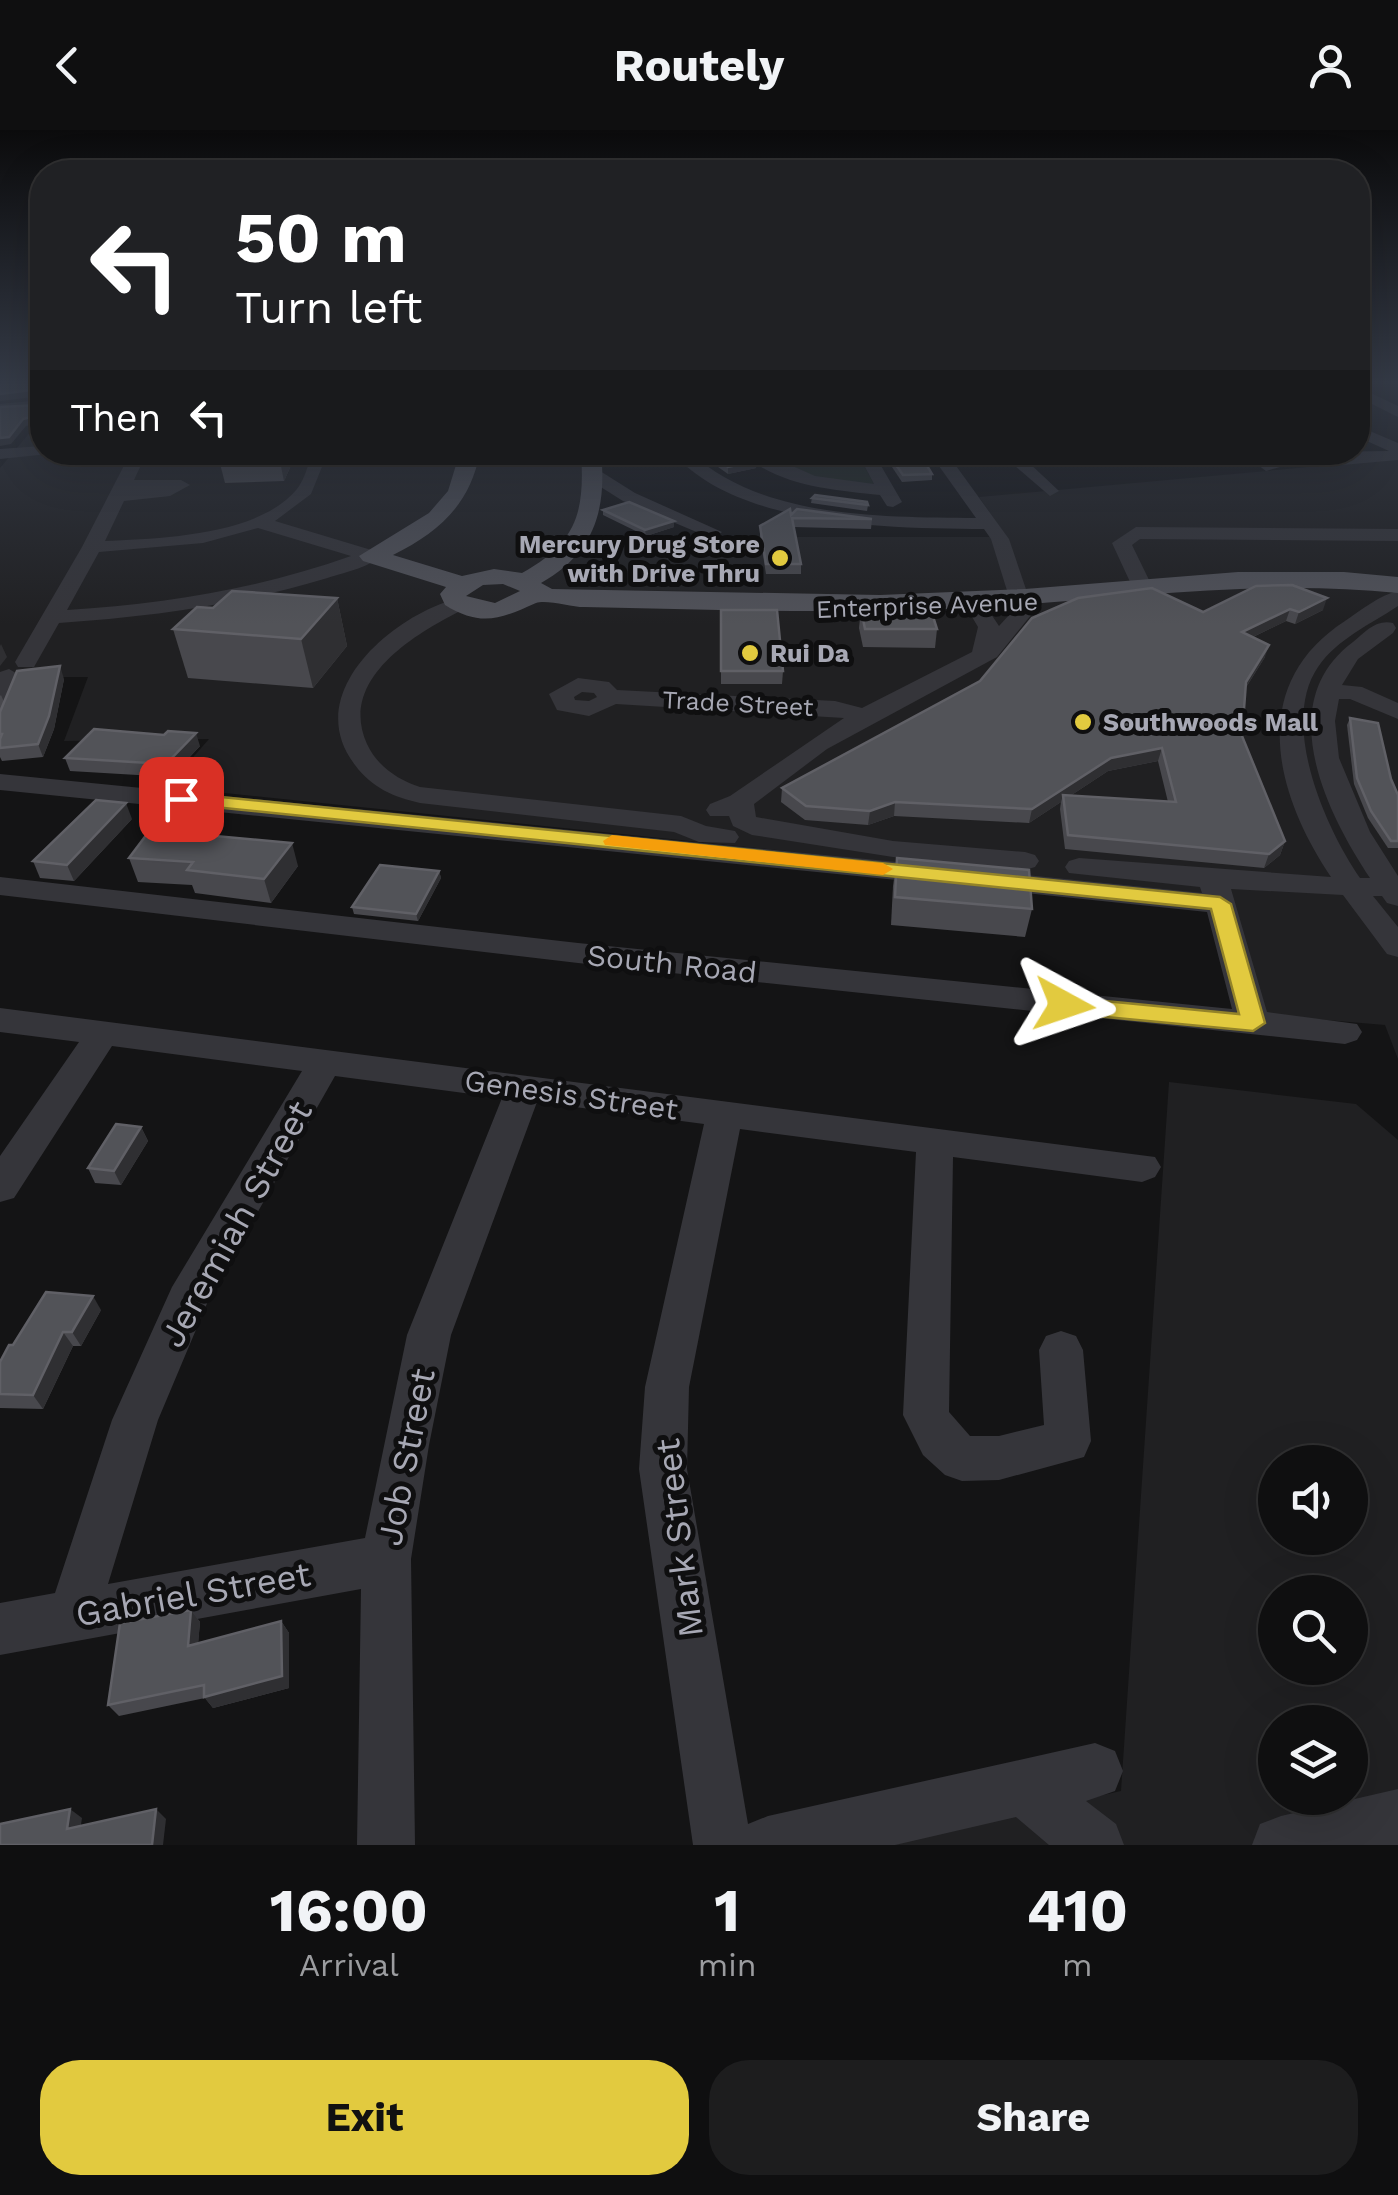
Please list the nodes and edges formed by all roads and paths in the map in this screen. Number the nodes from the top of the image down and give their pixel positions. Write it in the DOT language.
graph roads {
  1 [pos="133,465"];
  2 [pos="316,465"];
  3 [pos="467,465"];
  4 [pos="592,465"];
  5 [pos="593,465"];
  6 [pos="692,465"];
  7 [pos="770,465"];
  8 [pos="872,465"];
  9 [pos="946,465"];
  10 [pos="1020,465"];
  11 [pos="1269,465"];
  12 [pos="1272,467"];
  13 [pos="734,488"];
  14 [pos="886,490"];
  15 [pos="1050,491"];
  16 [pos="662,511"];
  17 [pos="257,522"];
  18 [pos="906,523"];
  19 [pos="713,532"];
  20 [pos="995,532"];
  21 [pos="1398,536"];
  22 [pos="92,547"];
  23 [pos="370,556"];
  24 [pos="1142,584"];
  25 [pos="1398,585"];
  26 [pos="524,593"];
  27 [pos="461,594"];
  28 [pos="1398,596"];
  29 [pos="1024,600"];
  30 [pos="975,604"];
  31 [pos="50,617"];
  32 [pos="1398,622"];
  33 [pos="982,656"];
  34 [pos="1334,681"];
  35 [pos="1398,695"];
  36 [pos="610,697"];
  37 [pos="0,701"];
  38 [pos="1398,712"];
  39 [pos="865,716"];
  40 [pos="0,782"];
  41 [pos="408,792"];
  42 [pos="746,815"];
  43 [pos="439,824"];
  44 [pos="681,824"];
  45 [pos="613,829"];
  46 [pos="894,849"];
  47 [pos="0,886"];
  48 [pos="1353,889"];
  49 [pos="1396,890"];
  50 [pos="1217,892"];
  51 [pos="1398,947"];
  52 [pos="0,1020"];
  53 [pos="1253,1023"];
  54 [pos="1345,1032"];
  55 [pos="102,1034"];
  56 [pos="326,1061"];
  57 [pos="524,1088"];
  58 [pos="724,1116"];
  59 [pos="935,1142"];
  60 [pos="1142,1167"];
  61 [pos="0,1187"];
  62 [pos="1061,1350"];
  63 [pos="386,1559"];
  64 [pos="73,1616"];
  65 [pos="0,1629"];
  66 [pos="1096,1771"];
  67 [pos="1025,1788"];
  68 [pos="1398,1818"];
  69 [pos="386,1845"];
  70 [pos="722,1845"];
  71 [pos="768,1845"];
  72 [pos="1095,1845"];
  73 [pos="1281,1845"];
  1 -- 22 [label="street"];
  2 -- 17 [label="street"];
  3 -- 23 [label="main road"];
  4 -- 26 [label="main road"];
  5 -- 16 [label="street"];
  6 -- 13 [label="street"];
  7 -- 14 [label="street"];
  8 -- 14 [label="street"];
  9 -- 20 [label="street"];
  10 -- 15 [label="street"];
  11 -- 12 [label="street"];
  13 -- 16 [label="street"];
  13 -- 18 [label="street"];
  14 -- 18 [label="street"];
  16 -- 19 [label="street"];
  17 -- 22 [label="street"];
  17 -- 23 [label="street"];
  18 -- 20 [label="street"];
  20 -- 29 [label="street"];
  21 -- 24 [label="street"];
  22 -- 31 [label="street"];
  23 -- 27 [label="main road"];
  23 -- 31 [label="street"];
  24 -- 25 [label="main road, Enterprise Avenue"];
  24 -- 29 [label="main road, Enterprise Avenue"];
  26 -- 27 [label="main road, Enterprise Avenue"];
  26 -- 30 [label="main road, Enterprise Avenue"];
  27 -- 41 [label="street"];
  28 -- 29 [label="main road, Enterprise Avenue"];
  28 -- 48 [label="street"];
  29 -- 30 [label="main road, Enterprise Avenue"];
  29 -- 33 [label="street"];
  30 -- 33 [label="street"];
  31 -- 37 [label="street"];
  32 -- 34 [label="street"];
  33 -- 39 [label="street"];
  34 -- 35 [label="street"];
  34 -- 38 [label="street"];
  34 -- 49 [label="street"];
  36 -- 39 [label="street, Trade Street"];
  39 -- 42 [label="street"];
  40 -- 43 [label="street"];
  41 -- 43 [label="street"];
  41 -- 45 [label="street"];
  42 -- 44 [label="street"];
  42 -- 46 [label="street"];
  43 -- 45 [label="street"];
  44 -- 45 [label="street"];
  44 -- 46 [label="street"];
  45 -- 50 [label="street"];
  46 -- 50 [label="street"];
  47 -- 53 [label="street, South Road"];
  48 -- 49 [label="street"];
  48 -- 50 [label="street"];
  48 -- 51 [label="street"];
  50 -- 53 [label="street"];
  52 -- 55 [label="street, Genesis Street"];
  53 -- 54 [label="street, South Road"];
  55 -- 56 [label="street, Genesis Street"];
  55 -- 61 [label="street"];
  56 -- 57 [label="street, Genesis Street"];
  56 -- 64 [label="street, Jeremiah Street"];
  57 -- 58 [label="street, Genesis Street"];
  57 -- 63 [label="street, Job Street"];
  58 -- 59 [label="street, Genesis Street"];
  58 -- 70 [label="street, Mark Street"];
  59 -- 60 [label="street, Genesis Street"];
  59 -- 62 [label="street"];
  63 -- 64 [label="street, Gabriel Street"];
  63 -- 69 [label="street, Job Street"];
  64 -- 65 [label="street, Gabriel Street"];
  66 -- 67 [label="street"];
  67 -- 71 [label="street"];
  67 -- 72 [label="street"];
  68 -- 73 [label="street"];
}
